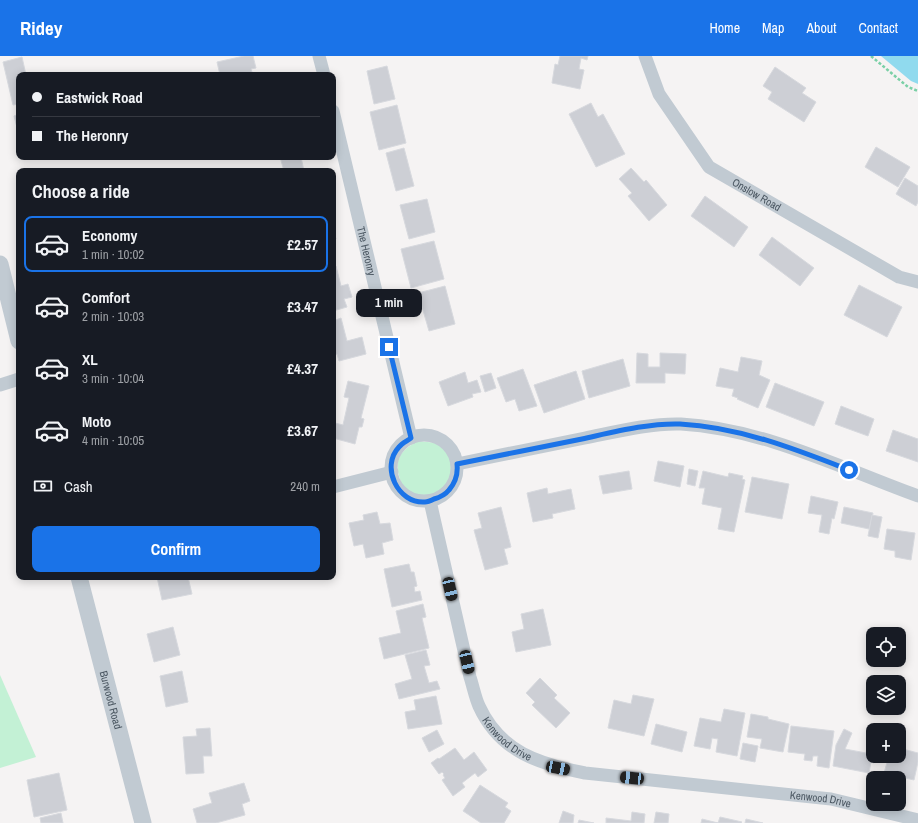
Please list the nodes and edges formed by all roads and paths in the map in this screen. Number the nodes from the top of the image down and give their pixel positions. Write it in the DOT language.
graph roads {
  1 [pos="319,56"];
  2 [pos="645,56"];
  3 [pos="871,56"];
  4 [pos="323,72"];
  5 [pos="918,91"];
  6 [pos="336,124"];
  7 [pos="0,264"];
  8 [pos="918,282"];
  9 [pos="16,329"];
  10 [pos="16,381"];
  11 [pos="0,385"];
  12 [pos="411,438"];
  13 [pos="457,464"];
  14 [pos="392,472"];
  15 [pos="336,486"];
  16 [pos="918,496"];
  17 [pos="430,501"];
  18 [pos="80,580"];
  19 [pos="918,820"];
  20 [pos="143,823"];
  1 -- 4 [label="street"];
  2 -- 8 [label="street, Onslow Road"];
  3 -- 5 [label="path"];
  6 -- 12 [label="street, The Heronry"];
  7 -- 9 [label="street"];
  10 -- 11 [label="street"];
  12 -- 13 [label="street"];
  12 -- 14 [label="street"];
  13 -- 16 [label="street"];
  13 -- 17 [label="street"];
  14 -- 15 [label="street"];
  14 -- 17 [label="street"];
  17 -- 19 [label="street, Kenwood Drive"];
  18 -- 20 [label="street, Burwood Road"];
}
